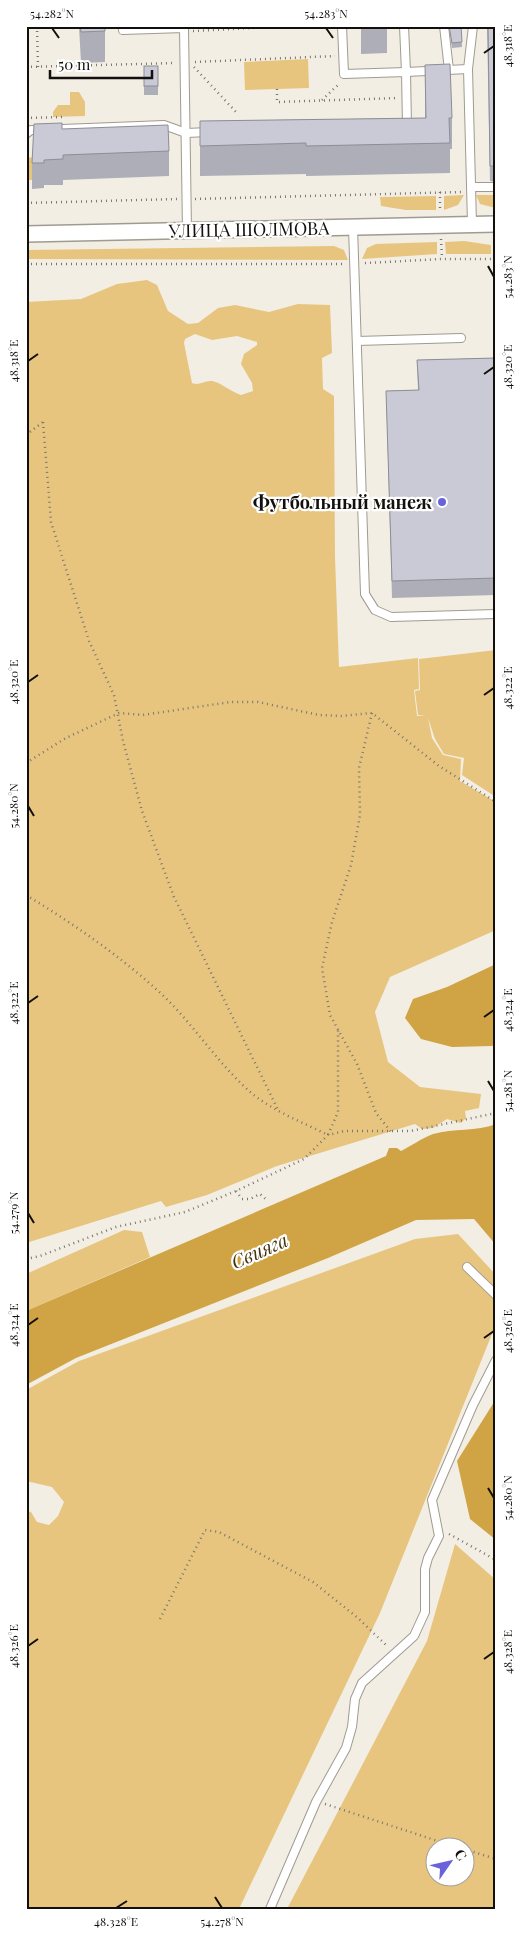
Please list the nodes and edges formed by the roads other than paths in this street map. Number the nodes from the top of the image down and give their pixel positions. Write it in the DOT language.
graph roads {
  1 [pos="342,26"];
  2 [pos="404,26"];
  3 [pos="444,26"];
  4 [pos="473,26"];
  5 [pos="184,28"];
  6 [pos="123,30"];
  7 [pos="468,69"];
  8 [pos="449,70"];
  9 [pos="406,72"];
  10 [pos="398,129"];
  11 [pos="215,132"];
  12 [pos="186,133"];
  13 [pos="26,134"];
  14 [pos="496,187"];
  15 [pos="471,189"];
  16 [pos="472,224"];
  17 [pos="496,224"];
  18 [pos="353,227"];
  19 [pos="187,231"];
  20 [pos="26,234"];
  21 [pos="461,338"];
  22 [pos="357,341"];
  23 [pos="496,614"];
  24 [pos="467,1267"];
  25 [pos="496,1295"];
  26 [pos="496,1360"];
  27 [pos="270,1909"];
  1 -- 9 [label="lane"];
  2 -- 9 [label="lane"];
  3 -- 8 [label="lane"];
  4 -- 7 [label="lane"];
  5 -- 6 [label="lane"];
  5 -- 12 [label="lane"];
  7 -- 8 [label="lane"];
  7 -- 15 [label="lane"];
  8 -- 9 [label="lane"];
  9 -- 10 [label="lane"];
  11 -- 12 [label="lane"];
  12 -- 13 [label="lane"];
  12 -- 19 [label="lane"];
  14 -- 15 [label="lane"];
  15 -- 16 [label="lane"];
  16 -- 17 [label="street, УЛИЦА ШОЛМОВА"];
  16 -- 18 [label="street, УЛИЦА ШОЛМОВА"];
  18 -- 19 [label="street, УЛИЦА ШОЛМОВА"];
  18 -- 22 [label="lane"];
  19 -- 20 [label="street, УЛИЦА ШОЛМОВА"];
  21 -- 22 [label="lane"];
  22 -- 23 [label="lane"];
  24 -- 25 [label="lane"];
  26 -- 27 [label="lane"];
}
